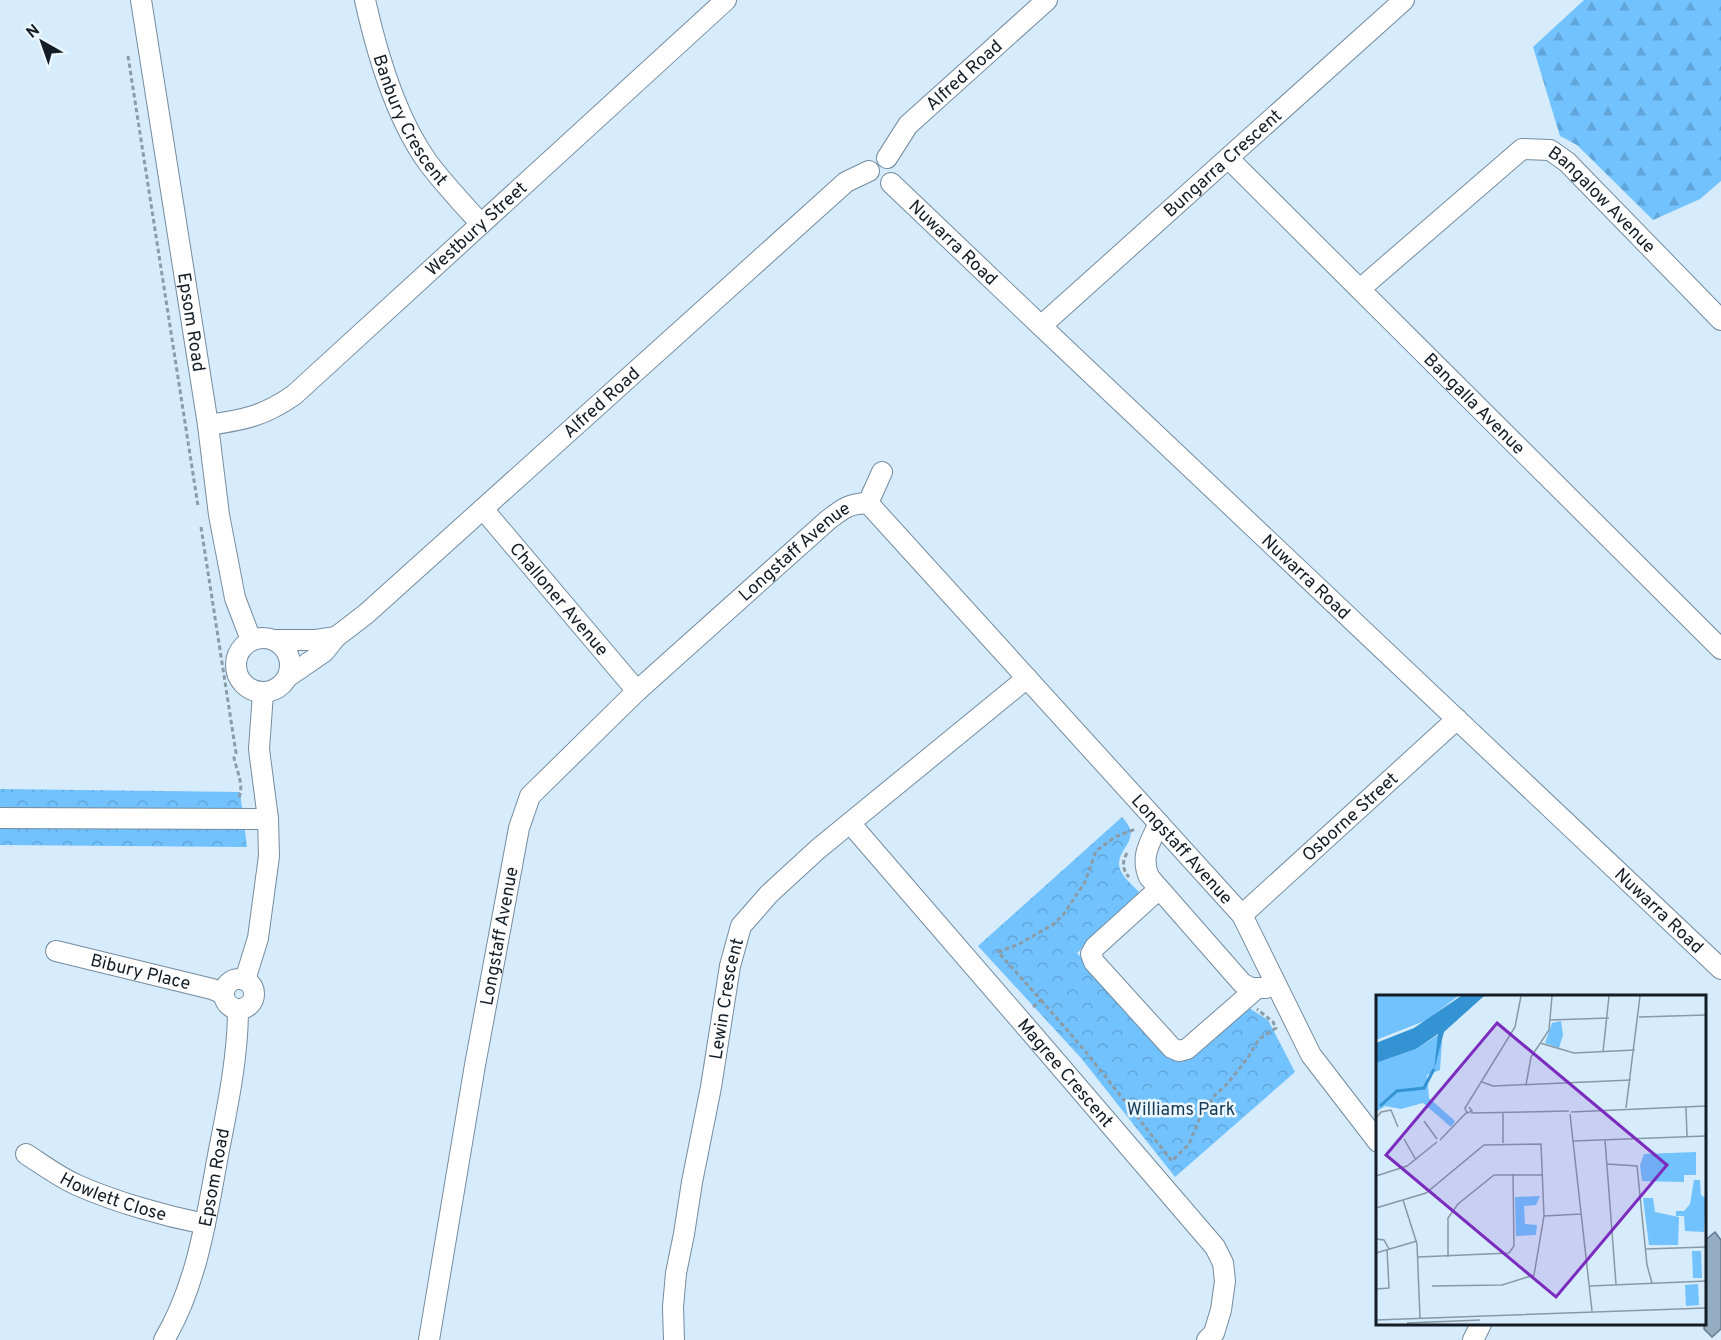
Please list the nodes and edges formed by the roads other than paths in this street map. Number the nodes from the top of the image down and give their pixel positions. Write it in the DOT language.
graph roads {
  1 [pos="141,0"];
  2 [pos="365,0"];
  3 [pos="726,0"];
  4 [pos="1047,0"];
  5 [pos="1404,0"];
  6 [pos="887,158"];
  7 [pos="1228,158"];
  8 [pos="869,171"];
  9 [pos="891,183"];
  10 [pos="481,224"];
  11 [pos="1360,289"];
  12 [pos="1721,320"];
  13 [pos="1041,327"];
  14 [pos="208,425"];
  15 [pos="882,472"];
  16 [pos="868,503"];
  17 [pos="483,509"];
  18 [pos="336,637"];
  19 [pos="251,640"];
  20 [pos="275,640"];
  21 [pos="1721,649"];
  22 [pos="289,675"];
  23 [pos="1028,678"];
  24 [pos="637,691"];
  25 [pos="263,693"];
  26 [pos="1457,718"];
  27 [pos="0,818"];
  28 [pos="268,819"];
  29 [pos="849,823"];
  30 [pos="1159,823"];
  31 [pos="1153,893"];
  32 [pos="1242,915"];
  33 [pos="56,951"];
  34 [pos="1721,969"];
  35 [pos="245,980"];
  36 [pos="1277,986"];
  37 [pos="224,994"];
  38 [pos="1250,994"];
  39 [pos="238,1009"];
  40 [pos="1376,1141"];
  41 [pos="26,1154"];
  42 [pos="205,1224"];
  43 [pos="164,1340"];
  44 [pos="429,1340"];
  45 [pos="674,1340"];
  46 [pos="1206,1340"];
  1 -- 14 [label="street, Epsom Road"];
  2 -- 10 [label="street, Banbury Crescent"];
  3 -- 10 [label="street, Westbury Street"];
  4 -- 6 [label="street, Alfred Road"];
  5 -- 7 [label="street, Bungarra Crescent"];
  6 -- 8 [label="street"];
  6 -- 9 [label="street"];
  7 -- 11 [label="street, Bangalla Avenue"];
  7 -- 13 [label="street, Bungarra Crescent"];
  8 -- 9 [label="street"];
  8 -- 17 [label="street, Alfred Road"];
  9 -- 13 [label="street, Nuwarra Road"];
  10 -- 14 [label="street, Westbury Street"];
  11 -- 12 [label="street, Bangalow Avenue"];
  11 -- 21 [label="street, Bangalla Avenue"];
  13 -- 26 [label="street, Nuwarra Road"];
  14 -- 19 [label="street, Epsom Road"];
  15 -- 16 [label="street"];
  16 -- 23 [label="street, Longstaff Avenue"];
  16 -- 24 [label="street, Longstaff Avenue"];
  17 -- 18 [label="street, Alfred Road"];
  17 -- 24 [label="street, Challoner Avenue"];
  18 -- 20 [label="street"];
  18 -- 22 [label="street, Alfred Road"];
  19 -- 20 [label="street"];
  19 -- 25 [label="street"];
  20 -- 22 [label="street"];
  22 -- 25 [label="street"];
  23 -- 29 [label="street, Lewin Crescent"];
  23 -- 30 [label="street, Longstaff Avenue"];
  24 -- 44 [label="street, Longstaff Avenue"];
  25 -- 28 [label="street"];
  26 -- 32 [label="street, Osborne Street"];
  26 -- 34 [label="street, Nuwarra Road"];
  27 -- 28 [label="street"];
  28 -- 35 [label="street"];
  29 -- 45 [label="street, Lewin Crescent"];
  29 -- 46 [label="street, Magree Crescent"];
  30 -- 31 [label="street"];
  30 -- 32 [label="street, Longstaff Avenue"];
  31 -- 38 [label="street"];
  31 -- 38 [label="street"];
  32 -- 36 [label="street, Longstaff Avenue"];
  33 -- 37 [label="street, Bibury Place"];
  35 -- 37 [label="street"];
  35 -- 39 [label="street"];
  36 -- 38 [label="street"];
  36 -- 40 [label="street, Longstaff Avenue"];
  37 -- 39 [label="street"];
  39 -- 42 [label="street, Epsom Road"];
  41 -- 42 [label="street, Howlett Close"];
  42 -- 43 [label="street, Epsom Road"];
}
